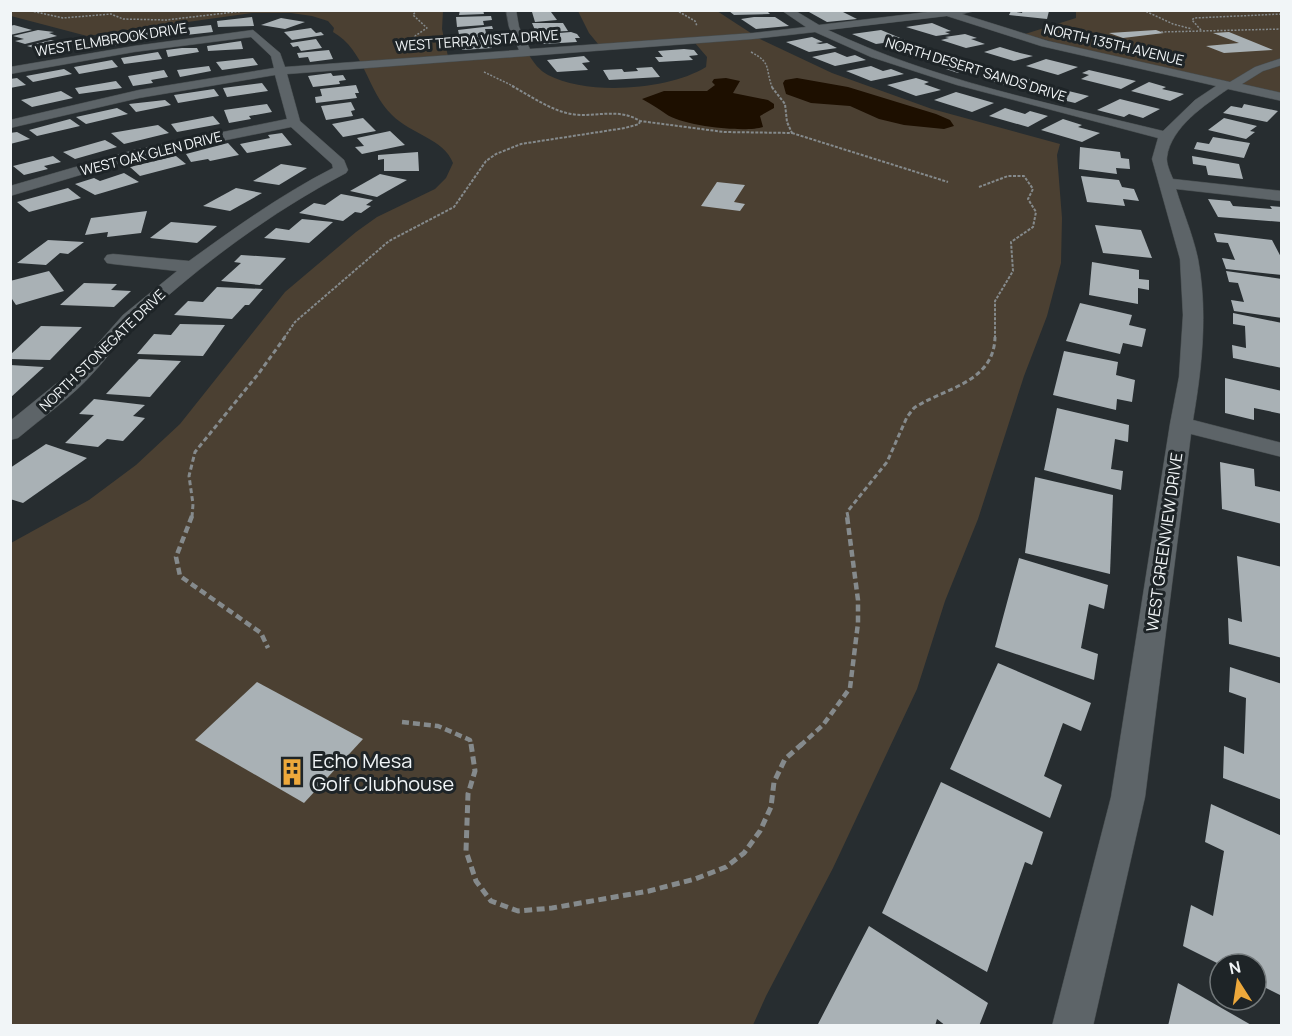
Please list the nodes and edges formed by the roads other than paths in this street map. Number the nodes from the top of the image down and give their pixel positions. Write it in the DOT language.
graph roads {
  1 [pos="511,10"];
  2 [pos="786,10"];
  3 [pos="974,10"];
  4 [pos="946,15"];
  5 [pos="820,29"];
  6 [pos="611,46"];
  7 [pos="526,52"];
  8 [pos="14,55"];
  9 [pos="619,58"];
  10 [pos="1281,61"];
  11 [pos="1108,63"];
  12 [pos="29,67"];
  13 [pos="10,71"];
  14 [pos="280,71"];
  15 [pos="1228,85"];
  16 [pos="1195,86"];
  17 [pos="1281,97"];
  18 [pos="294,122"];
  19 [pos="10,124"];
  20 [pos="1166,136"];
  21 [pos="1167,183"];
  22 [pos="10,191"];
  23 [pos="1281,196"];
  24 [pos="113,260"];
  25 [pos="194,267"];
  26 [pos="1181,424"];
  27 [pos="10,433"];
  28 [pos="1281,450"];
  29 [pos="1072,1026"];
  1 -- 7 [label="street"];
  2 -- 5 [label="street, NORTH DESERT SANDS DRIVE"];
  3 -- 4 [label="street, WEST TERRA VISTA DRIVE"];
  4 -- 5 [label="street, WEST TERRA VISTA DRIVE"];
  4 -- 11 [label="street, NORTH 135TH AVENUE"];
  5 -- 6 [label="street, WEST TERRA VISTA DRIVE"];
  5 -- 20 [label="street, NORTH DESERT SANDS DRIVE"];
  6 -- 7 [label="street, WEST TERRA VISTA DRIVE"];
  6 -- 9 [label="street"];
  7 -- 14 [label="street, WEST TERRA VISTA DRIVE"];
  8 -- 12 [label="street"];
  10 -- 15 [label="street"];
  11 -- 15 [label="street, NORTH 135TH AVENUE"];
  11 -- 16 [label="street"];
  12 -- 13 [label="street, WEST ELMBROOK DRIVE"];
  12 -- 14 [label="street, WEST ELMBROOK DRIVE"];
  14 -- 18 [label="street"];
  14 -- 19 [label="street, WEST TERRA VISTA DRIVE"];
  15 -- 17 [label="street, NORTH 135TH AVENUE"];
  15 -- 20 [label="street"];
  18 -- 22 [label="street, WEST OAK GLEN DRIVE"];
  18 -- 25 [label="street, NORTH STONEGATE DRIVE"];
  20 -- 21 [label="street, WEST GREENVIEW DRIVE"];
  21 -- 23 [label="street"];
  21 -- 26 [label="street, WEST GREENVIEW DRIVE"];
  24 -- 25 [label="street, NORTH STONEGATE DRIVE"];
  25 -- 27 [label="street, NORTH STONEGATE DRIVE"];
  26 -- 28 [label="street"];
  26 -- 29 [label="street, WEST GREENVIEW DRIVE"];
}
